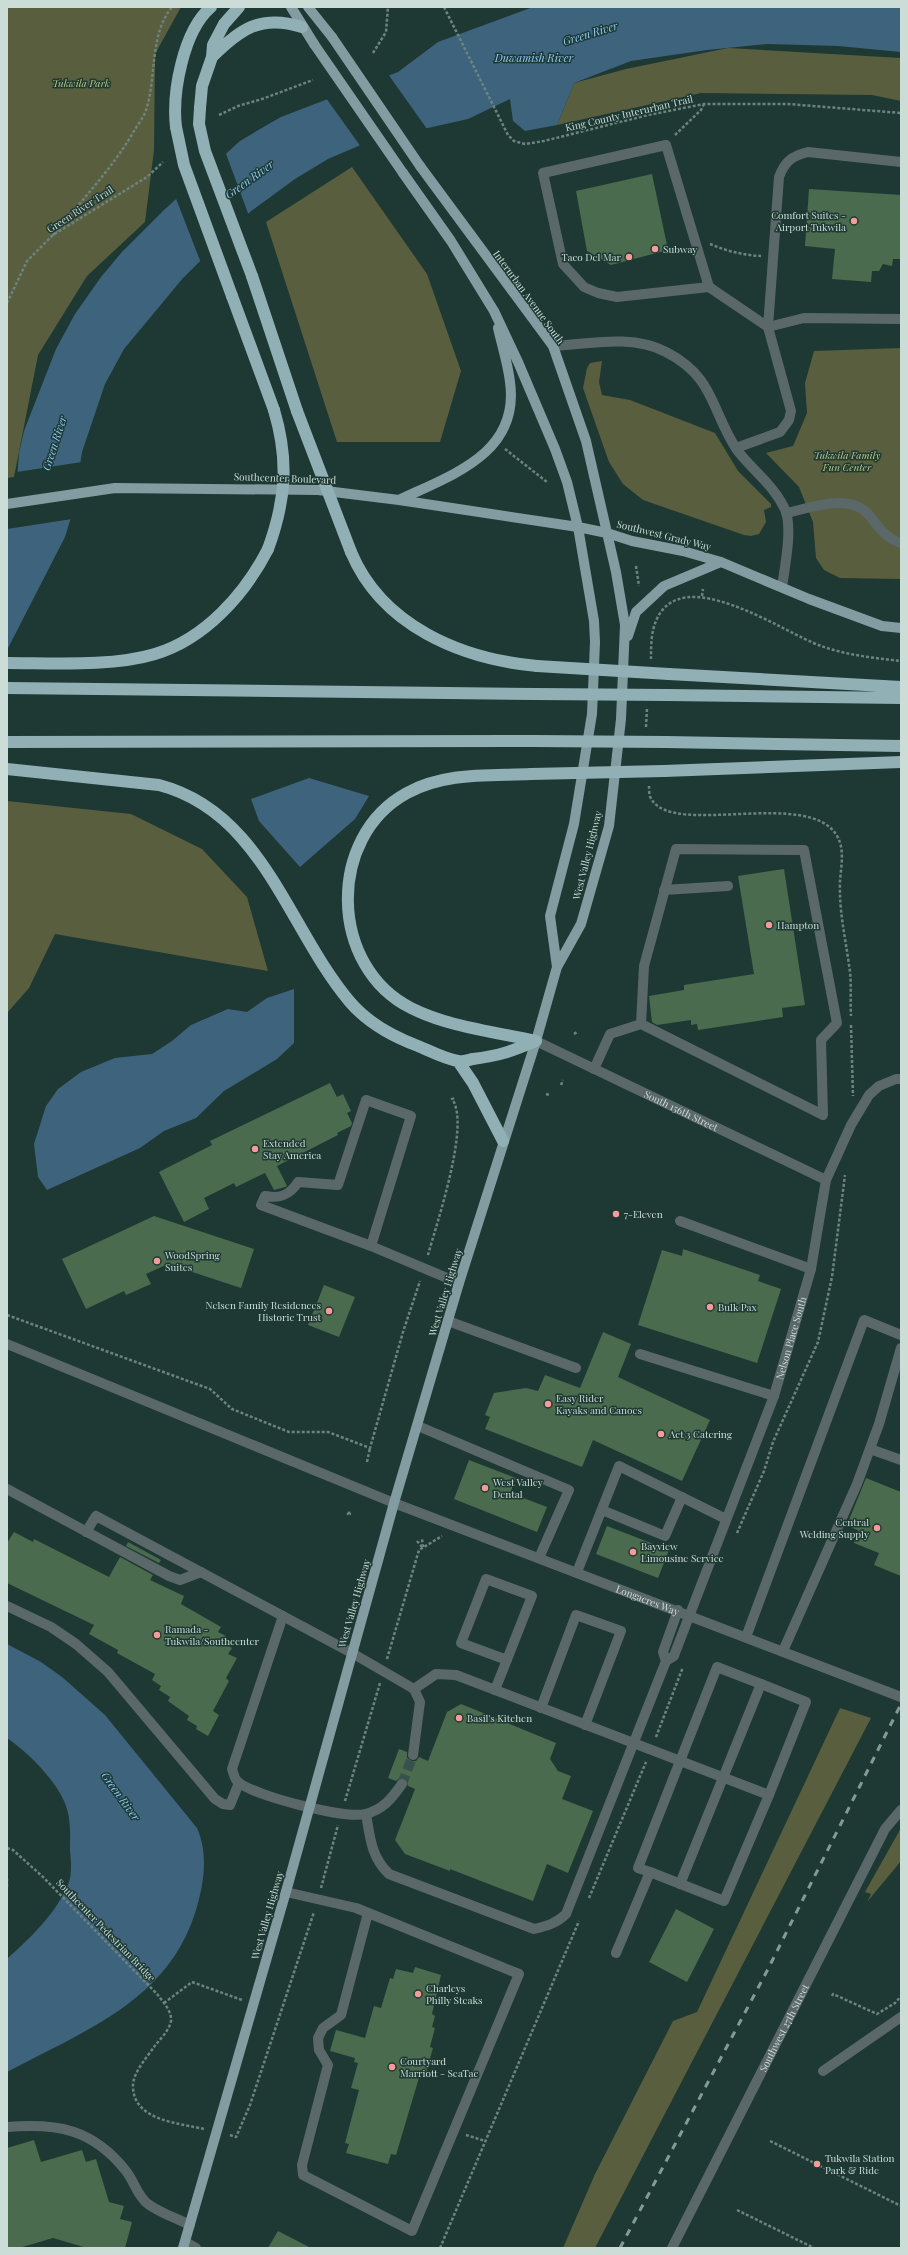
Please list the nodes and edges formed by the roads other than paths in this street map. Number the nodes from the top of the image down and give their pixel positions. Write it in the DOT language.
graph roads {
  1 [pos="211,7"];
  2 [pos="240,7"];
  3 [pos="291,7"];
  4 [pos="308,7"];
  5 [pos="302,27"];
  6 [pos="212,57"];
  7 [pos="901,162"];
  8 [pos="709,287"];
  9 [pos="494,311"];
  10 [pos="901,319"];
  11 [pos="768,327"];
  12 [pos="552,346"];
  13 [pos="736,448"];
  14 [pos="399,500"];
  15 [pos="7,504"];
  16 [pos="786,513"];
  17 [pos="578,527"];
  18 [pos="607,533"];
  19 [pos="901,543"];
  20 [pos="721,562"];
  21 [pos="782,587"];
  22 [pos="901,628"];
  23 [pos="625,648"];
  24 [pos="7,663"];
  25 [pos="901,687"];
  26 [pos="7,688"];
  27 [pos="901,698"];
  28 [pos="621,719"];
  29 [pos="7,742"];
  30 [pos="901,746"];
  31 [pos="901,762"];
  32 [pos="7,769"];
  33 [pos="728,886"];
  34 [pos="664,890"];
  35 [pos="557,967"];
  36 [pos="641,1024"];
  37 [pos="536,1041"];
  38 [pos="458,1061"];
  39 [pos="594,1069"];
  40 [pos="901,1079"];
  41 [pos="503,1141"];
  42 [pos="826,1180"];
  43 [pos="680,1221"];
  44 [pos="371,1246"];
  45 [pos="811,1269"];
  46 [pos="459,1283"];
  47 [pos="448,1321"];
  48 [pos="901,1335"];
  49 [pos="7,1344"];
  50 [pos="901,1348"];
  51 [pos="640,1354"];
  52 [pos="576,1368"];
  53 [pos="774,1396"];
  54 [pos="418,1426"];
  55 [pos="870,1449"];
  56 [pos="901,1460"];
  57 [pos="7,1489"];
  58 [pos="682,1497"];
  59 [pos="394,1503"];
  60 [pos="602,1510"];
  61 [pos="726,1519"];
  62 [pos="86,1532"];
  63 [pos="539,1558"];
  64 [pos="201,1572"];
  65 [pos="577,1572"];
  66 [pos="7,1606"];
  67 [pos="678,1610"];
  68 [pos="690,1614"];
  69 [pos="283,1616"];
  70 [pos="746,1637"];
  71 [pos="783,1651"];
  72 [pos="352,1653"];
  73 [pos="507,1660"];
  74 [pos="666,1661"];
  75 [pos="761,1684"];
  76 [pos="414,1689"];
  77 [pos="495,1690"];
  78 [pos="901,1697"];
  79 [pos="541,1708"];
  80 [pos="585,1725"];
  81 [pos="634,1742"];
  82 [pos="413,1755"];
  83 [pos="681,1761"];
  84 [pos="723,1777"];
  85 [pos="239,1783"];
  86 [pos="402,1784"];
  87 [pos="769,1795"];
  88 [pos="309,1809"];
  89 [pos="901,1810"];
  90 [pos="366,1814"];
  91 [pos="650,1872"];
  92 [pos="680,1884"];
  93 [pos="286,1892"];
  94 [pos="368,1913"];
  95 [pos="616,1953"];
  96 [pos="901,2017"];
  97 [pos="823,2071"];
  98 [pos="7,2127"];
  99 [pos="190,2225"];
  100 [pos="184,2245"];
  101 [pos="196,2248"];
  102 [pos="672,2248"];
  1 -- 24 [label="highway, bridge"];
  2 -- 6 [label="highway"];
  3 -- 5 [label="main road"];
  4 -- 12 [label="main road, Interurban Avenue South, bridge"];
  5 -- 6 [label="highway"];
  5 -- 9 [label="main road, bridge"];
  6 -- 25 [label="highway, bridge"];
  7 -- 11 [label="street"];
  8 -- 8 [label="street"];
  8 -- 11 [label="street"];
  9 -- 14 [label="main road"];
  9 -- 17 [label="main road"];
  10 -- 11 [label="street"];
  11 -- 13 [label="street"];
  12 -- 13 [label="street"];
  12 -- 18 [label="main road, Interurban Avenue South"];
  13 -- 16 [label="street"];
  14 -- 15 [label="main road, Southcenter Boulevard"];
  14 -- 17 [label="main road, Southcenter Boulevard"];
  16 -- 19 [label="street"];
  16 -- 21 [label="street"];
  17 -- 18 [label="main road, Southcenter Boulevard"];
  17 -- 35 [label="main road, West Valley Highway"];
  18 -- 20 [label="main road, Southwest Grady Way"];
  18 -- 23 [label="main road, Interurban Avenue South"];
  20 -- 21 [label="main road, Southwest Grady Way"];
  20 -- 23 [label="main road"];
  21 -- 22 [label="main road, Southwest Grady Way"];
  23 -- 28 [label="main road, Interurban Avenue South"];
  26 -- 27 [label="highway, bridge"];
  28 -- 35 [label="main road, West Valley Highway"];
  29 -- 30 [label="highway, bridge"];
  31 -- 37 [label="highway, bridge"];
  32 -- 38 [label="highway"];
  33 -- 34 [label="street"];
  34 -- 36 [label="street"];
  34 -- 36 [label="street"];
  35 -- 37 [label="main road, West Valley Highway"];
  36 -- 39 [label="street"];
  37 -- 38 [label="highway"];
  37 -- 39 [label="street, South 156th Street"];
  37 -- 41 [label="main road, West Valley Highway"];
  38 -- 41 [label="highway"];
  39 -- 42 [label="street, South 156th Street"];
  40 -- 42 [label="street, Nelson Place South"];
  41 -- 46 [label="main road, West Valley Highway"];
  42 -- 45 [label="street, Nelson Place South"];
  43 -- 45 [label="street"];
  44 -- 44 [label="street"];
  44 -- 46 [label="street"];
  45 -- 53 [label="street, Nelson Place South"];
  46 -- 47 [label="main road, West Valley Highway"];
  47 -- 52 [label="street"];
  47 -- 54 [label="main road, West Valley Highway"];
  48 -- 70 [label="street"];
  49 -- 59 [label="street, Longacres Way"];
  50 -- 55 [label="street"];
  51 -- 53 [label="street"];
  53 -- 61 [label="street, Nelson Place South"];
  54 -- 59 [label="main road, West Valley Highway"];
  54 -- 63 [label="street"];
  55 -- 56 [label="street"];
  55 -- 71 [label="street"];
  57 -- 62 [label="street"];
  58 -- 60 [label="street"];
  58 -- 60 [label="street"];
  58 -- 61 [label="street"];
  59 -- 63 [label="street, Longacres Way"];
  59 -- 72 [label="main road, West Valley Highway"];
  60 -- 65 [label="street"];
  61 -- 68 [label="street, Nelson Place South"];
  62 -- 64 [label="street"];
  62 -- 64 [label="street"];
  63 -- 65 [label="street, Longacres Way"];
  64 -- 69 [label="street"];
  65 -- 67 [label="street, Longacres Way"];
  66 -- 85 [label="street"];
  67 -- 68 [label="street, Longacres Way"];
  67 -- 74 [label="street"];
  68 -- 70 [label="street, Longacres Way"];
  68 -- 74 [label="street, Nelson Place South"];
  69 -- 72 [label="street"];
  69 -- 85 [label="street"];
  70 -- 71 [label="street, Longacres Way"];
  71 -- 78 [label="street, Longacres Way"];
  72 -- 76 [label="street"];
  72 -- 88 [label="main road, West Valley Highway"];
  73 -- 73 [label="street"];
  73 -- 77 [label="street"];
  74 -- 81 [label="street"];
  75 -- 83 [label="street"];
  75 -- 84 [label="street"];
  75 -- 87 [label="street"];
  76 -- 77 [label="street"];
  76 -- 82 [label="street"];
  77 -- 79 [label="street"];
  79 -- 80 [label="street"];
  79 -- 80 [label="street"];
  80 -- 81 [label="street"];
  81 -- 83 [label="street"];
  81 -- 90 [label="street"];
  83 -- 84 [label="street"];
  83 -- 91 [label="street"];
  84 -- 87 [label="street"];
  84 -- 92 [label="street"];
  85 -- 88 [label="street"];
  86 -- 90 [label="street"];
  87 -- 92 [label="street"];
  88 -- 90 [label="street"];
  88 -- 93 [label="main road, West Valley Highway"];
  89 -- 102 [label="street, Southwest 27th Street"];
  91 -- 92 [label="street"];
  91 -- 95 [label="street"];
  93 -- 94 [label="street"];
  93 -- 99 [label="main road, West Valley Highway"];
  94 -- 94 [label="street"];
  96 -- 97 [label="street"];
  98 -- 99 [label="street"];
  99 -- 100 [label="main road, West Valley Highway"];
  100 -- 101 [label="street"];
}
